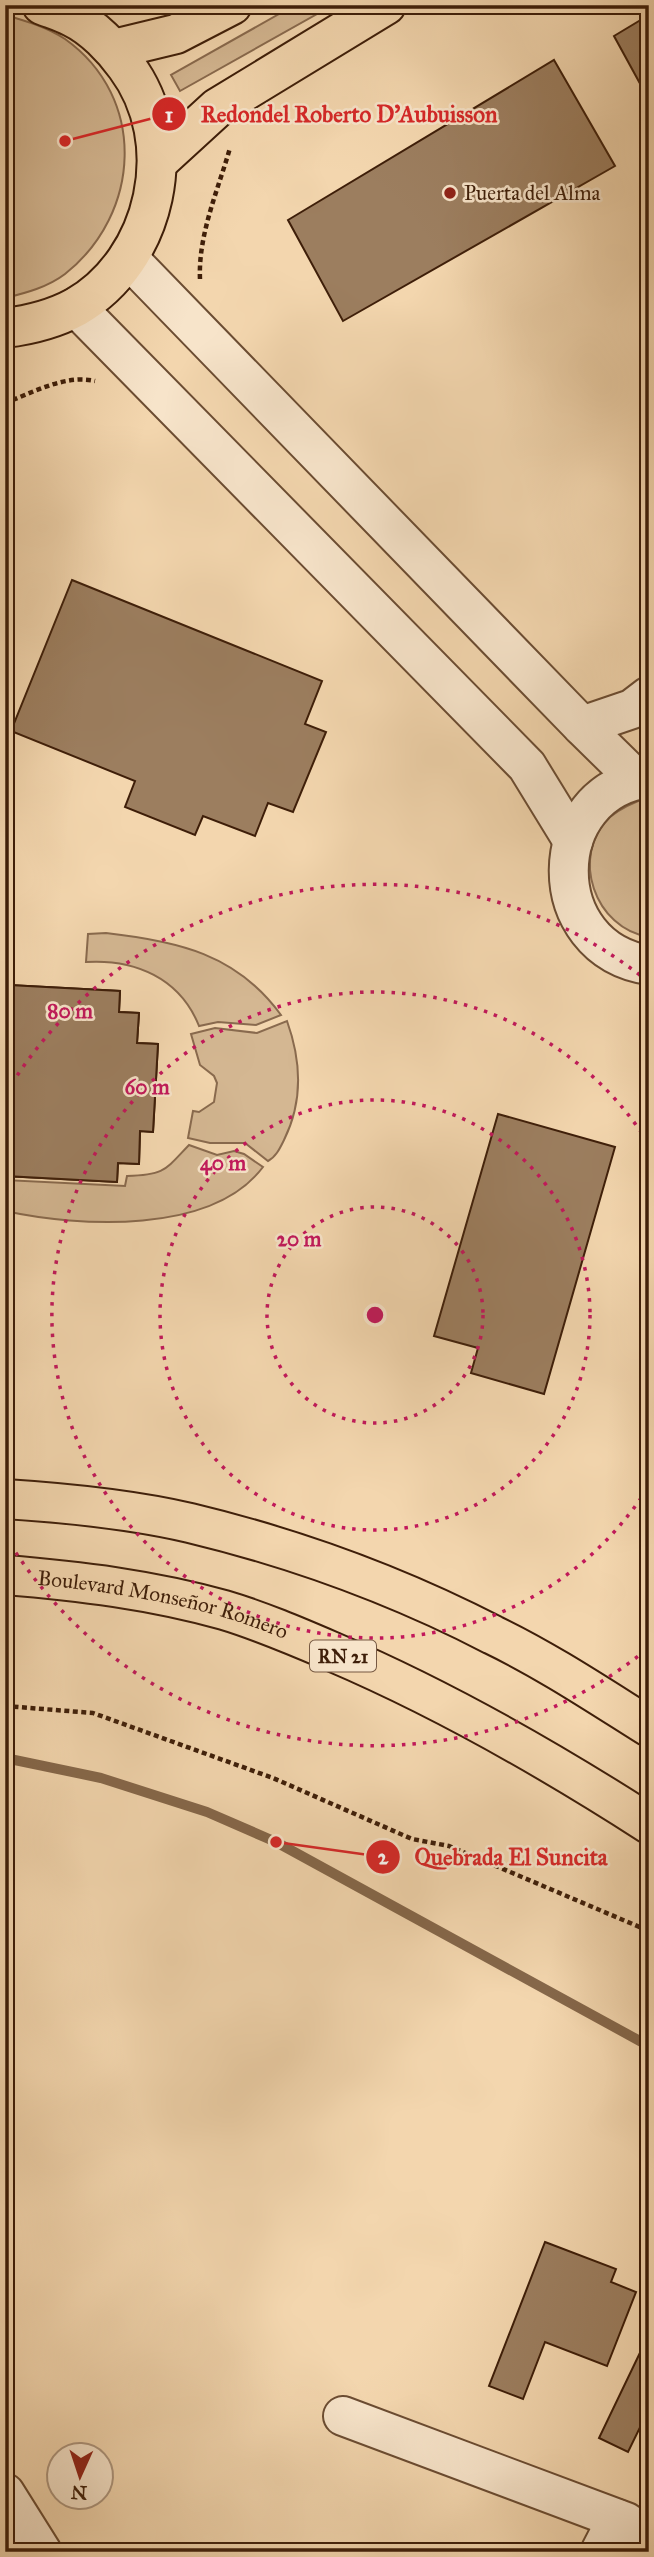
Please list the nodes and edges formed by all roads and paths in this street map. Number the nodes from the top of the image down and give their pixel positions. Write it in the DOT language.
graph roads {
  1 [pos="42,5"];
  2 [pos="232,5"];
  3 [pos="386,5"];
  4 [pos="114,49"];
  5 [pos="218,107"];
  6 [pos="158,162"];
  7 [pos="128,258"];
  8 [pos="76,307"];
  9 [pos="195,327"];
  10 [pos="14,332"];
  11 [pos="141,374"];
  12 [pos="5,403"];
  13 [pos="649,696"];
  14 [pos="582,726"];
  15 [pos="643,779"];
  16 [pos="573,841"];
  17 [pos="649,965"];
  18 [pos="5,1499"];
  19 [pos="5,1575"];
  20 [pos="5,1706"];
  21 [pos="649,1727"];
  22 [pos="649,1824"];
  23 [pos="649,1931"];
  24 [pos="343,2416"];
  25 [pos="5,2493"];
  26 [pos="622,2537"];
  27 [pos="42,2552"];
  1 -- 4 [label="main road"];
  2 -- 4 [label="main road"];
  3 -- 5 [label="main road"];
  4 -- 6 [label="main road"];
  5 -- 6 [label="main road"];
  5 -- 9 [label="path"];
  6 -- 7 [label="main road"];
  7 -- 8 [label="main road"];
  7 -- 9 [label="street"];
  8 -- 10 [label="main road"];
  8 -- 11 [label="street"];
  9 -- 14 [label="street"];
  11 -- 12 [label="path"];
  11 -- 16 [label="street"];
  13 -- 14 [label="street"];
  14 -- 15 [label="street"];
  15 -- 16 [label="street"];
  16 -- 17 [label="street"];
  18 -- 21 [label="main road"];
  19 -- 22 [label="main road, Boulevard Monseñor Romero / RN 21"];
  20 -- 23 [label="path"];
  24 -- 26 [label="street"];
  25 -- 27 [label="street"];
}
